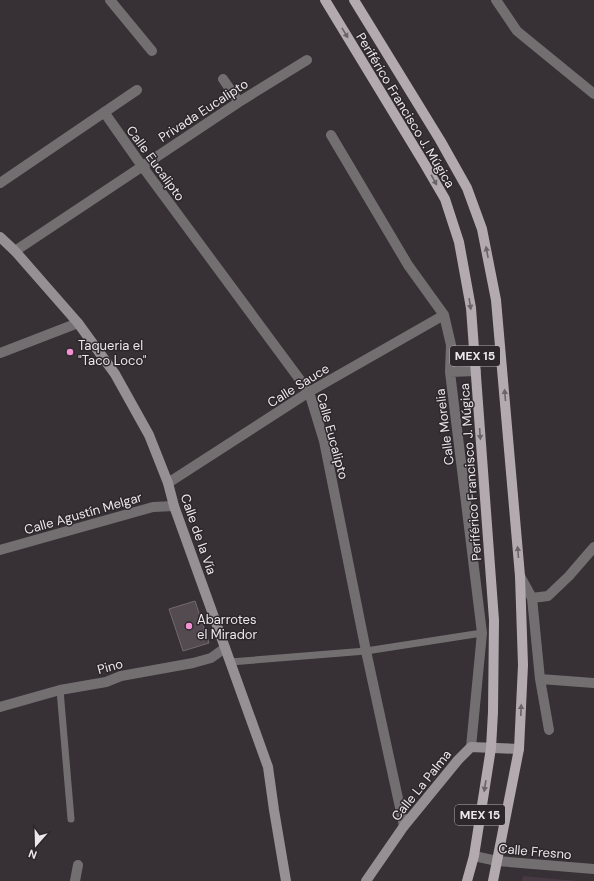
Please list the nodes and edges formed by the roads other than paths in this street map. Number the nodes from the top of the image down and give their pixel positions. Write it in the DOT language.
graph roads {
  1 [pos="110,0"];
  2 [pos="325,0"];
  3 [pos="354,0"];
  4 [pos="496,0"];
  5 [pos="152,51"];
  6 [pos="308,60"];
  7 [pos="224,79"];
  8 [pos="137,90"];
  9 [pos="594,94"];
  10 [pos="239,102"];
  11 [pos="104,112"];
  12 [pos="331,135"];
  13 [pos="142,166"];
  14 [pos="0,183"];
  15 [pos="0,237"];
  16 [pos="15,251"];
  17 [pos="444,315"];
  18 [pos="78,323"];
  19 [pos="0,353"];
  20 [pos="476,371"];
  21 [pos="450,372"];
  22 [pos="309,392"];
  23 [pos="168,483"];
  24 [pos="174,506"];
  25 [pos="594,547"];
  26 [pos="0,550"];
  27 [pos="520,576"];
  28 [pos="532,598"];
  29 [pos="482,633"];
  30 [pos="225,648"];
  31 [pos="366,651"];
  32 [pos="230,662"];
  33 [pos="540,679"];
  34 [pos="594,683"];
  35 [pos="60,690"];
  36 [pos="0,708"];
  37 [pos="549,730"];
  38 [pos="471,747"];
  39 [pos="491,748"];
  40 [pos="519,749"];
  41 [pos="72,819"];
  42 [pos="404,826"];
  43 [pos="474,856"];
  44 [pos="497,861"];
  45 [pos="78,865"];
  46 [pos="594,869"];
  47 [pos="75,881"];
  48 [pos="286,881"];
  49 [pos="366,881"];
  50 [pos="467,881"];
  51 [pos="492,881"];
  1 -- 5 [label="street"];
  2 -- 20 [label="main road, Periférico Francisco J. Múgica / MEX 15, one-way"];
  27 -- 3 [label="main road, Periférico Francisco J. Múgica / MEX 15, one-way"];
  4 -- 9 [label="street"];
  6 -- 10 [label="street, Privada Eucalipto"];
  7 -- 10 [label="street"];
  8 -- 11 [label="street"];
  10 -- 13 [label="street, Privada Eucalipto"];
  11 -- 13 [label="street, Calle Eucalipto"];
  11 -- 14 [label="street"];
  12 -- 17 [label="street, Calle Morelia"];
  13 -- 16 [label="street, Privada Eucalipto"];
  13 -- 22 [label="street, Calle Eucalipto"];
  15 -- 16 [label="street, Calle de la Vía"];
  16 -- 18 [label="street, Calle de la Vía"];
  17 -- 21 [label="street, Calle Morelia"];
  17 -- 22 [label="street, Calle Sauce"];
  18 -- 19 [label="street"];
  18 -- 23 [label="street, Calle de la Vía"];
  20 -- 21 [label="street"];
  20 -- 39 [label="main road, Periférico Francisco J. Múgica / MEX 15, one-way"];
  21 -- 29 [label="street, Calle Morelia"];
  22 -- 23 [label="street, Calle Sauce"];
  22 -- 31 [label="street, Calle Eucalipto"];
  23 -- 24 [label="street, Calle de la Vía"];
  24 -- 26 [label="street, Calle Agustín Melgar"];
  24 -- 30 [label="street, Calle de la Vía"];
  25 -- 28 [label="street"];
  27 -- 28 [label="street"];
  40 -- 27 [label="main road, Periférico Francisco J. Múgica / MEX 15, one-way"];
  28 -- 33 [label="street"];
  29 -- 31 [label="lane"];
  29 -- 38 [label="street, Calle Morelia"];
  30 -- 32 [label="street, Calle de la Vía"];
  30 -- 35 [label="street, Pino"];
  31 -- 32 [label="lane"];
  31 -- 42 [label="street, Calle Eucalipto"];
  32 -- 48 [label="street, Calle de la Vía"];
  33 -- 34 [label="street"];
  33 -- 37 [label="street"];
  35 -- 36 [label="street, Pino"];
  35 -- 41 [label="lane"];
  38 -- 39 [label="street, Calle La Palma"];
  38 -- 42 [label="street, Calle La Palma"];
  39 -- 40 [label="street, Calle La Palma"];
  39 -- 43 [label="main road, Periférico Francisco J. Múgica / MEX 15, one-way"];
  40 -- 44 [label="main road, Periférico Francisco J. Múgica / MEX 15"];
  42 -- 49 [label="street, Calle La Palma"];
  43 -- 44 [label="street, Calle Fresno"];
  43 -- 50 [label="main road, Periférico Francisco J. Múgica / MEX 15"];
  44 -- 46 [label="street, Calle Fresno"];
  44 -- 51 [label="main road, Periférico Francisco J. Múgica / MEX 15"];
  45 -- 47 [label="street"];
}
